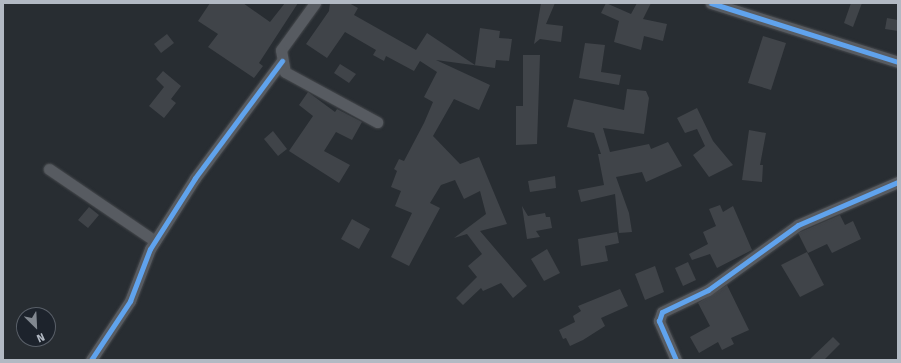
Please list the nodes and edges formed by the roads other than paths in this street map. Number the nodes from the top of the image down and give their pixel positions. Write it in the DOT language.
graph roads {
  1 [pos="315,3"];
  2 [pos="710,3"];
  3 [pos="282,62"];
  4 [pos="898,62"];
  5 [pos="377,122"];
  6 [pos="49,169"];
  7 [pos="898,182"];
  8 [pos="155,241"];
  9 [pos="91,360"];
  10 [pos="676,360"];
  1 -- 3 [label="street"];
  2 -- 4 [label="street"];
  3 -- 5 [label="street"];
  3 -- 8 [label="street"];
  6 -- 8 [label="street"];
  7 -- 10 [label="street"];
  8 -- 9 [label="street"];
}
